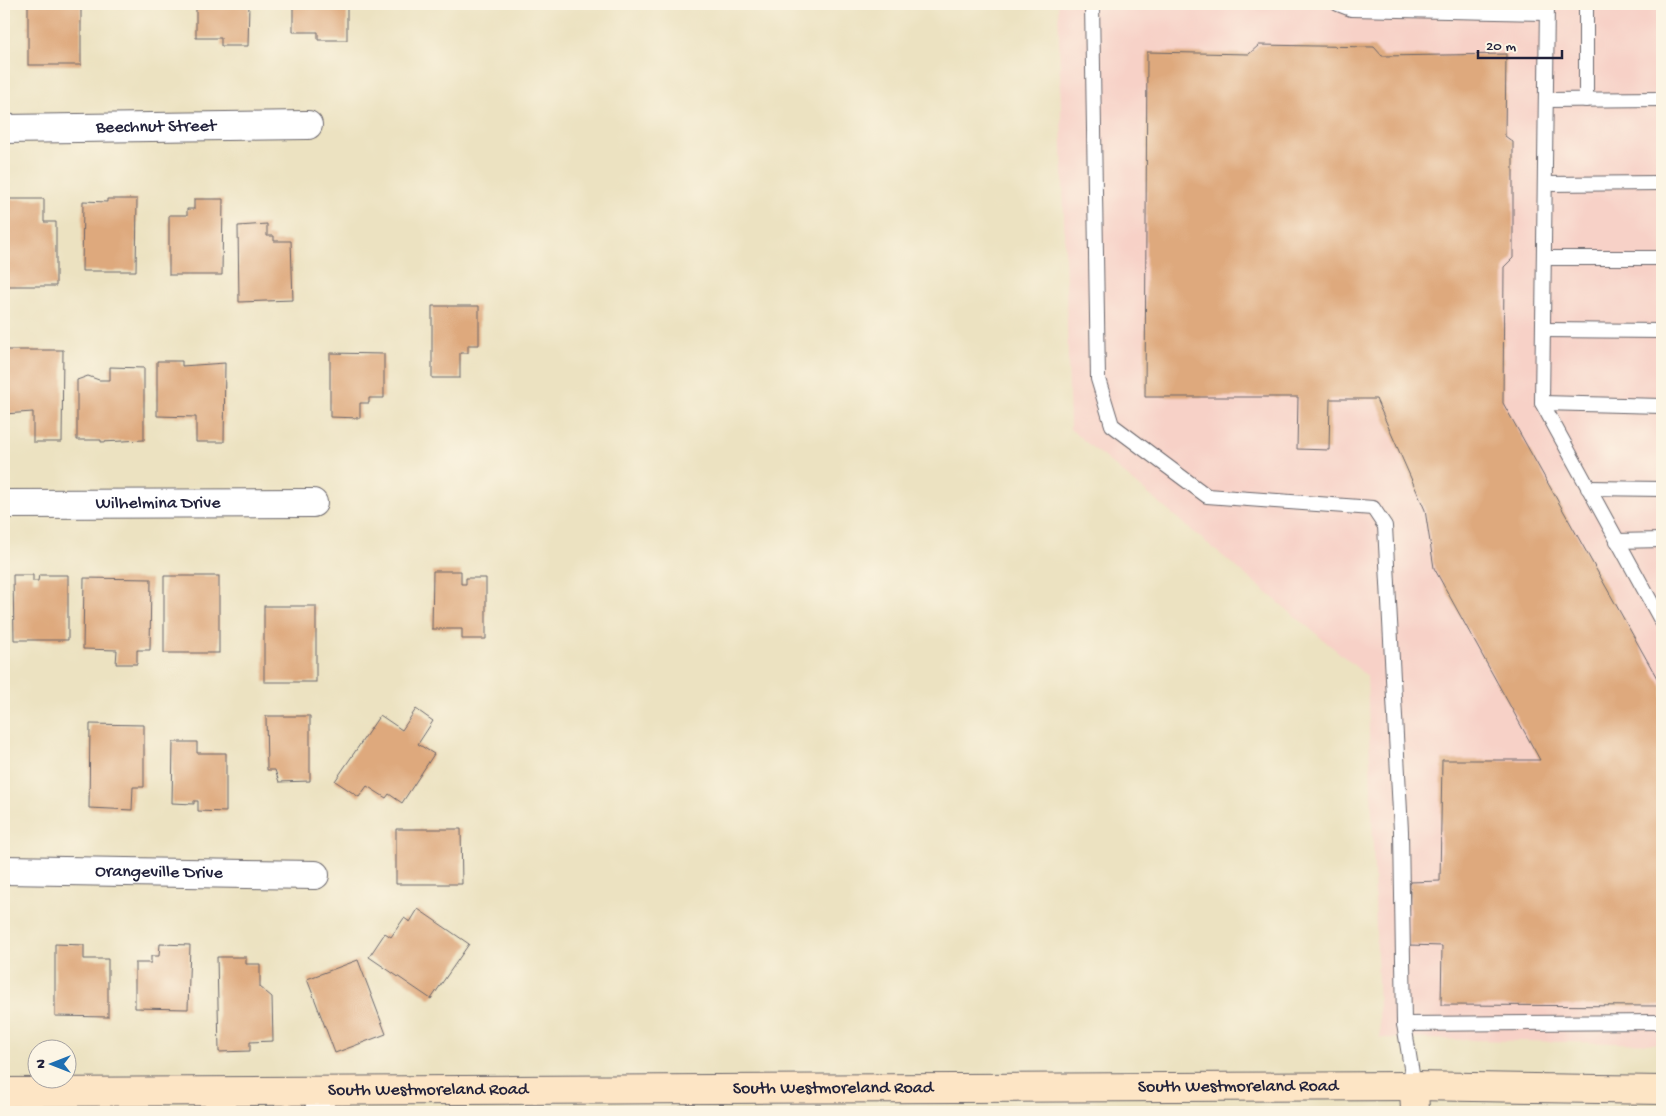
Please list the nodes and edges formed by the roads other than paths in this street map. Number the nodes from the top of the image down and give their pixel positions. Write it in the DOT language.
graph roads {
  1 [pos="1092,4"];
  2 [pos="1338,4"];
  3 [pos="1586,4"];
  4 [pos="1547,8"];
  5 [pos="1546,100"];
  6 [pos="1586,100"];
  7 [pos="1662,100"];
  8 [pos="308,126"];
  9 [pos="4,129"];
  10 [pos="1662,183"];
  11 [pos="1545,184"];
  12 [pos="1544,258"];
  13 [pos="1662,258"];
  14 [pos="1543,330"];
  15 [pos="1662,331"];
  16 [pos="1542,403"];
  17 [pos="1662,406"];
  18 [pos="1588,488"];
  19 [pos="1662,488"];
  20 [pos="313,503"];
  21 [pos="4,504"];
  22 [pos="1662,540"];
  23 [pos="1617,541"];
  24 [pos="1662,622"];
  25 [pos="4,870"];
  26 [pos="314,876"];
  27 [pos="1662,1022"];
  28 [pos="1404,1024"];
  29 [pos="1662,1090"];
  30 [pos="4,1092"];
  31 [pos="1415,1099"];
  32 [pos="320,1101"];
  33 [pos="631,1101"];
  1 -- 28 [label="lane"];
  2 -- 4 [label="lane"];
  3 -- 6 [label="lane"];
  4 -- 5 [label="lane"];
  5 -- 6 [label="lane"];
  5 -- 11 [label="lane"];
  6 -- 7 [label="lane"];
  8 -- 9 [label="street, Beechnut Street"];
  10 -- 11 [label="lane"];
  11 -- 12 [label="lane"];
  12 -- 13 [label="lane"];
  12 -- 14 [label="lane"];
  14 -- 15 [label="lane"];
  14 -- 16 [label="lane"];
  16 -- 17 [label="lane"];
  16 -- 18 [label="lane"];
  18 -- 19 [label="lane"];
  18 -- 23 [label="lane"];
  20 -- 21 [label="street, Wilhelmina Drive"];
  22 -- 23 [label="lane"];
  23 -- 24 [label="lane"];
  25 -- 26 [label="street, Orangeville Drive"];
  27 -- 28 [label="lane"];
  28 -- 31 [label="lane"];
  29 -- 31 [label="main road, South Westmoreland Road"];
  30 -- 32 [label="main road, South Westmoreland Road"];
  31 -- 33 [label="main road, South Westmoreland Road"];
  32 -- 33 [label="main road, South Westmoreland Road"];
}
